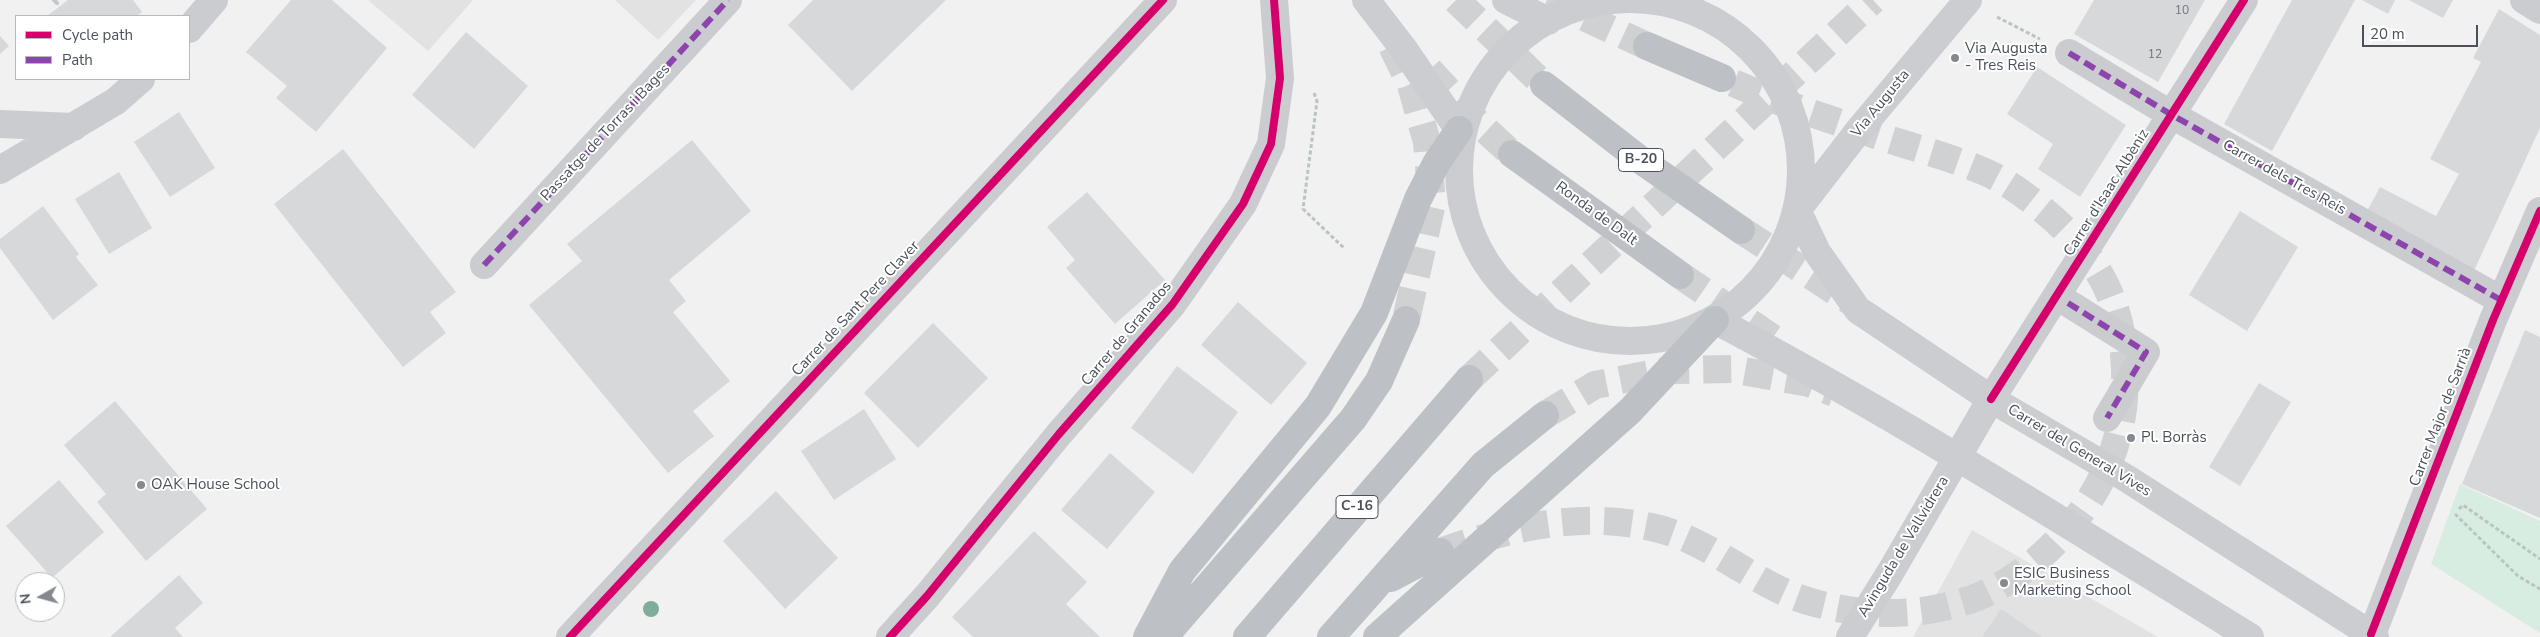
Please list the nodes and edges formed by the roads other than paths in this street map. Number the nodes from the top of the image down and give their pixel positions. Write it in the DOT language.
graph roads {
  1 [pos="214,0"];
  2 [pos="728,0"];
  3 [pos="1163,0"];
  4 [pos="1274,0"];
  5 [pos="1366,0"];
  6 [pos="1506,0"];
  7 [pos="1968,0"];
  8 [pos="2244,0"];
  9 [pos="2524,0"];
  10 [pos="1605,1"];
  11 [pos="2540,10"];
  12 [pos="1548,21"];
  13 [pos="190,28"];
  14 [pos="1647,46"];
  15 [pos="2069,53"];
  16 [pos="1722,78"];
  17 [pos="140,80"];
  18 [pos="1544,85"];
  19 [pos="2172,114"];
  20 [pos="0,124"];
  21 [pos="74,127"];
  22 [pos="1459,130"];
  23 [pos="1512,154"];
  24 [pos="0,170"];
  25 [pos="1797,210"];
  26 [pos="2540,212"];
  27 [pos="1741,230"];
  28 [pos="484,265"];
  29 [pos="1680,276"];
  30 [pos="2501,300"];
  31 [pos="2068,303"];
  32 [pos="1406,320"];
  33 [pos="1715,320"];
  34 [pos="1469,379"];
  35 [pos="1991,399"];
  36 [pos="1544,415"];
  37 [pos="2107,418"];
  38 [pos="1958,456"];
  39 [pos="1440,552"];
  40 [pos="1370,590"];
  41 [pos="2372,636"];
  42 [pos="570,637"];
  43 [pos="890,637"];
  44 [pos="1147,637"];
  45 [pos="1164,637"];
  46 [pos="1247,637"];
  47 [pos="1331,637"];
  48 [pos="1377,637"];
  49 [pos="1850,637"];
  50 [pos="2250,637"];
  1 -- 13 [label="street"];
  2 -- 28 [label="street, Passatge de Torras i Bages"];
  3 -- 42 [label="street, Carrer de Sant Pere Claver"];
  4 -- 43 [label="street, Carrer de Granados"];
  5 -- 22 [label="main road"];
  6 -- 12 [label="main road"];
  7 -- 25 [label="main road, Via Augusta"];
  8 -- 19 [label="street, Carrer d'Isaac Albèniz"];
  9 -- 11 [label="street"];
  10 -- 12 [label="main road"];
  10 -- 25 [label="main road"];
  12 -- 22 [label="main road"];
  14 -- 16 [label="highway"];
  15 -- 19 [label="street, Carrer dels Tres Reis"];
  17 -- 21 [label="street"];
  18 -- 27 [label="highway, B-20"];
  19 -- 30 [label="street, Carrer dels Tres Reis"];
  19 -- 35 [label="street, Carrer d'Isaac Albèniz"];
  20 -- 21 [label="street"];
  21 -- 24 [label="street"];
  22 -- 33 [label="main road"];
  22 -- 44 [label="highway"];
  23 -- 29 [label="highway, Ronda de Dalt"];
  25 -- 33 [label="main road"];
  25 -- 35 [label="main road, Carrer del General Vives"];
  26 -- 30 [label="street, Carrer Major de Sarrià"];
  30 -- 41 [label="street, Carrer Major de Sarrià"];
  31 -- 37 [label="street"];
  32 -- 45 [label="highway"];
  33 -- 38 [label="main road"];
  33 -- 48 [label="highway"];
  34 -- 46 [label="highway, C-16"];
  35 -- 38 [label="main road, Avinguda de Vallvidrera"];
  35 -- 41 [label="main road, Carrer del General Vives"];
  36 -- 40 [label="highway"];
  38 -- 49 [label="main road, Avinguda de Vallvidrera"];
  38 -- 50 [label="main road"];
  39 -- 40 [label="highway"];
  40 -- 47 [label="highway"];
}
